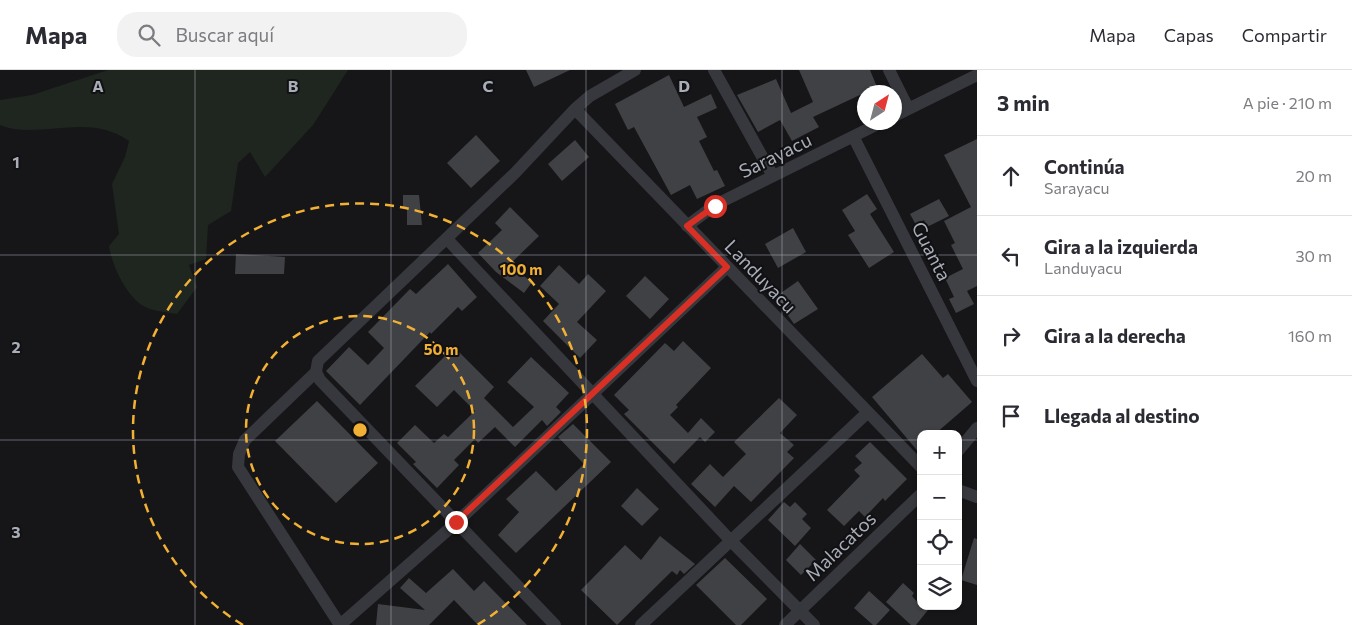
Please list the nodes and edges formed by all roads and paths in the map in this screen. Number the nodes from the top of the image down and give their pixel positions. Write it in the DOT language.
graph roads {
  1 [pos="635,70"];
  2 [pos="714,70"];
  3 [pos="889,70"];
  4 [pos="977,75"];
  5 [pos="908,108"];
  6 [pos="575,109"];
  7 [pos="902,111"];
  8 [pos="868,130"];
  9 [pos="854,138"];
  10 [pos="774,176"];
  11 [pos="687,226"];
  12 [pos="447,239"];
  13 [pos="727,267"];
  14 [pos="316,372"];
  15 [pos="977,381"];
  16 [pos="592,394"];
  17 [pos="867,413"];
  18 [pos="977,428"];
  19 [pos="962,446"];
  20 [pos="917,463"];
  21 [pos="962,491"];
  22 [pos="977,497"];
  23 [pos="917,498"];
  24 [pos="456,522"];
  25 [pos="732,542"];
  26 [pos="799,612"];
  27 [pos="340,625"];
  28 [pos="555,625"];
  29 [pos="641,625"];
  30 [pos="785,625"];
  31 [pos="814,625"];
  1 -- 6 [label="street"];
  2 -- 10 [label="street"];
  3 -- 5 [label="street"];
  4 -- 5 [label="street"];
  5 -- 7 [label="street"];
  6 -- 11 [label="street, Landuyacu"];
  6 -- 12 [label="street"];
  8 -- 9 [label="street, Sarayacu"];
  9 -- 10 [label="street, Sarayacu"];
  9 -- 15 [label="street, Guanta"];
  10 -- 11 [label="street, Sarayacu"];
  11 -- 13 [label="street, Landuyacu"];
  12 -- 14 [label="street"];
  12 -- 16 [label="street"];
  13 -- 16 [label="street"];
  13 -- 17 [label="street, Landuyacu"];
  14 -- 24 [label="street"];
  14 -- 27 [label="street"];
  16 -- 24 [label="street"];
  16 -- 25 [label="street"];
  17 -- 20 [label="street, Landuyacu"];
  17 -- 25 [label="street"];
  18 -- 19 [label="street"];
  21 -- 22 [label="street"];
  23 -- 26 [label="street, Malacatos"];
  24 -- 27 [label="street"];
  24 -- 28 [label="street"];
  25 -- 26 [label="street"];
  25 -- 29 [label="street"];
  26 -- 30 [label="street, Malacatos"];
  26 -- 31 [label="street"];
}
